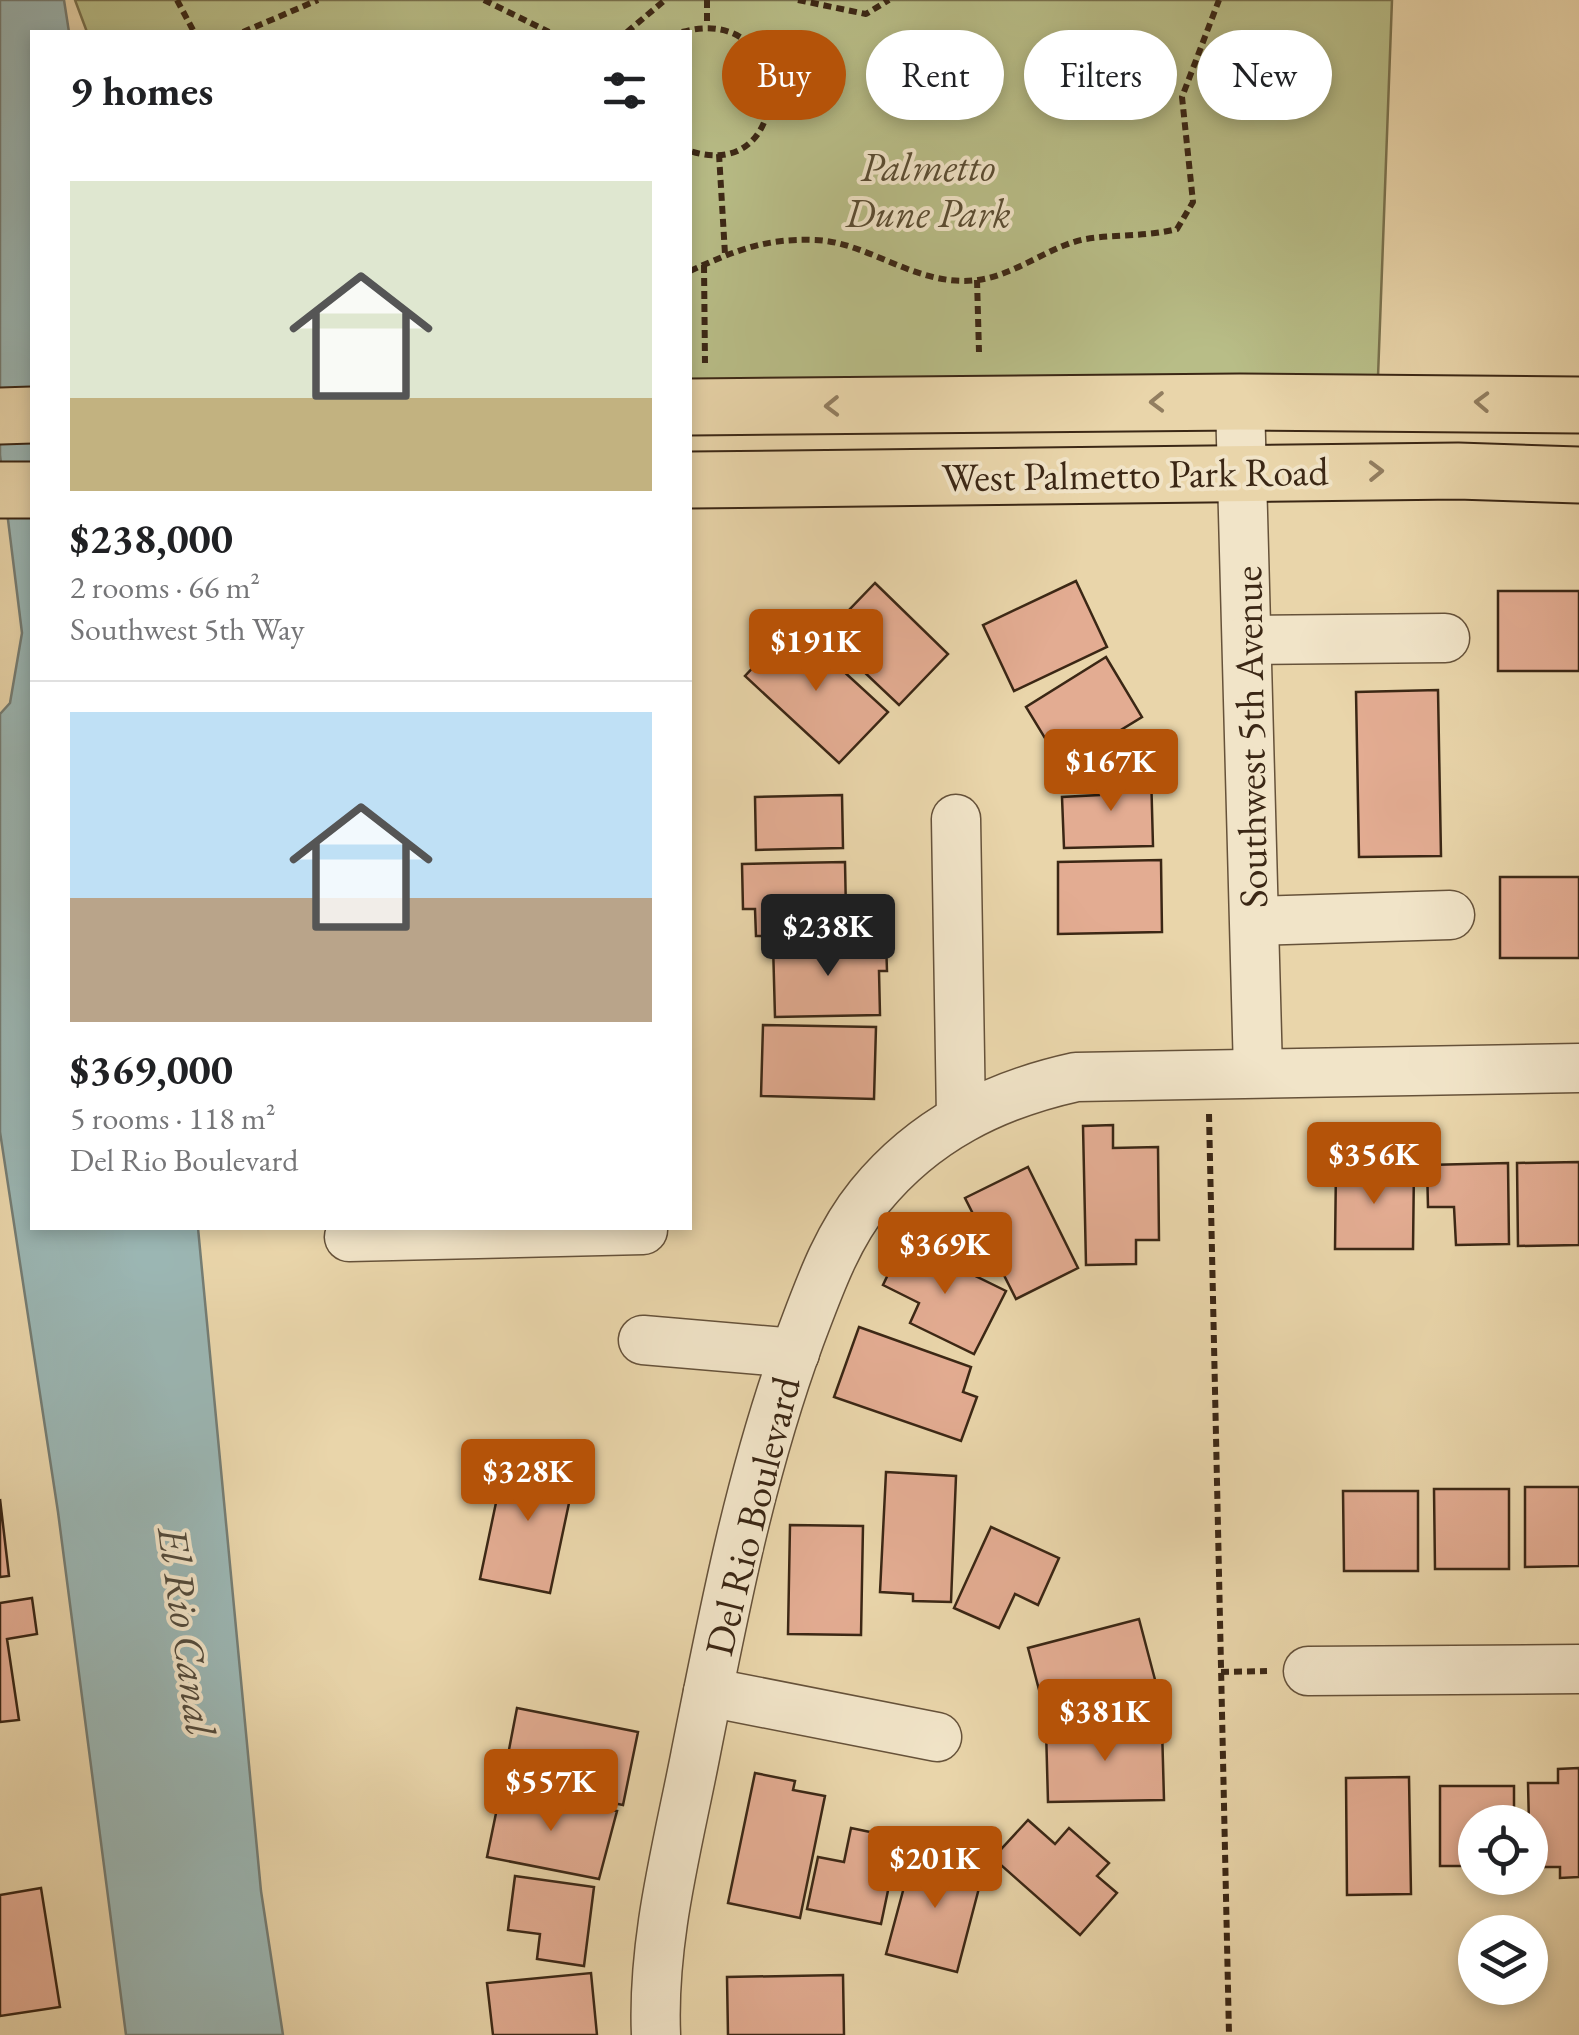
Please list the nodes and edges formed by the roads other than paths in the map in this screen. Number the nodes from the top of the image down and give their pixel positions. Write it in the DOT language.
graph roads {
  1 [pos="1240,402"];
  2 [pos="1579,405"];
  3 [pos="698,407"];
  4 [pos="30,415"];
  5 [pos="0,416"];
  6 [pos="1243,472"];
  7 [pos="1579,475"];
  8 [pos="692,480"];
  9 [pos="0,490"];
  10 [pos="30,490"];
  11 [pos="1446,638"];
  12 [pos="1248,640"];
  13 [pos="956,819"];
  14 [pos="1450,915"];
  15 [pos="1254,920"];
  16 [pos="1579,1068"];
  17 [pos="1258,1072"];
  18 [pos="961,1117"];
  19 [pos="644,1230"];
  20 [pos="348,1238"];
  21 [pos="644,1340"];
  22 [pos="795,1353"];
  23 [pos="1579,1669"];
  24 [pos="1308,1671"];
  25 [pos="708,1692"];
  26 [pos="937,1737"];
  27 [pos="656,2035"];
  2 -- 1 [label="main road, West Palmetto Park Road, one-way"];
  1 -- 3 [label="main road, West Palmetto Park Road, one-way"];
  1 -- 6 [label="street, Southwest 5th Avenue"];
  4 -- 5 [label="main road"];
  6 -- 7 [label="main road, West Palmetto Park Road, one-way"];
  6 -- 8 [label="main road, West Palmetto Park Road"];
  6 -- 12 [label="street, Southwest 5th Avenue"];
  9 -- 10 [label="main road"];
  11 -- 12 [label="street"];
  12 -- 15 [label="street, Southwest 5th Avenue"];
  13 -- 18 [label="street"];
  14 -- 15 [label="street"];
  15 -- 17 [label="street, Southwest 5th Avenue"];
  16 -- 17 [label="street, Del Rio Boulevard"];
  17 -- 18 [label="street, Del Rio Boulevard"];
  18 -- 22 [label="street, Del Rio Boulevard"];
  19 -- 20 [label="street"];
  21 -- 22 [label="street"];
  22 -- 25 [label="street, Del Rio Boulevard"];
  23 -- 24 [label="street"];
  25 -- 26 [label="street"];
  25 -- 27 [label="street, Del Rio Boulevard"];
}
